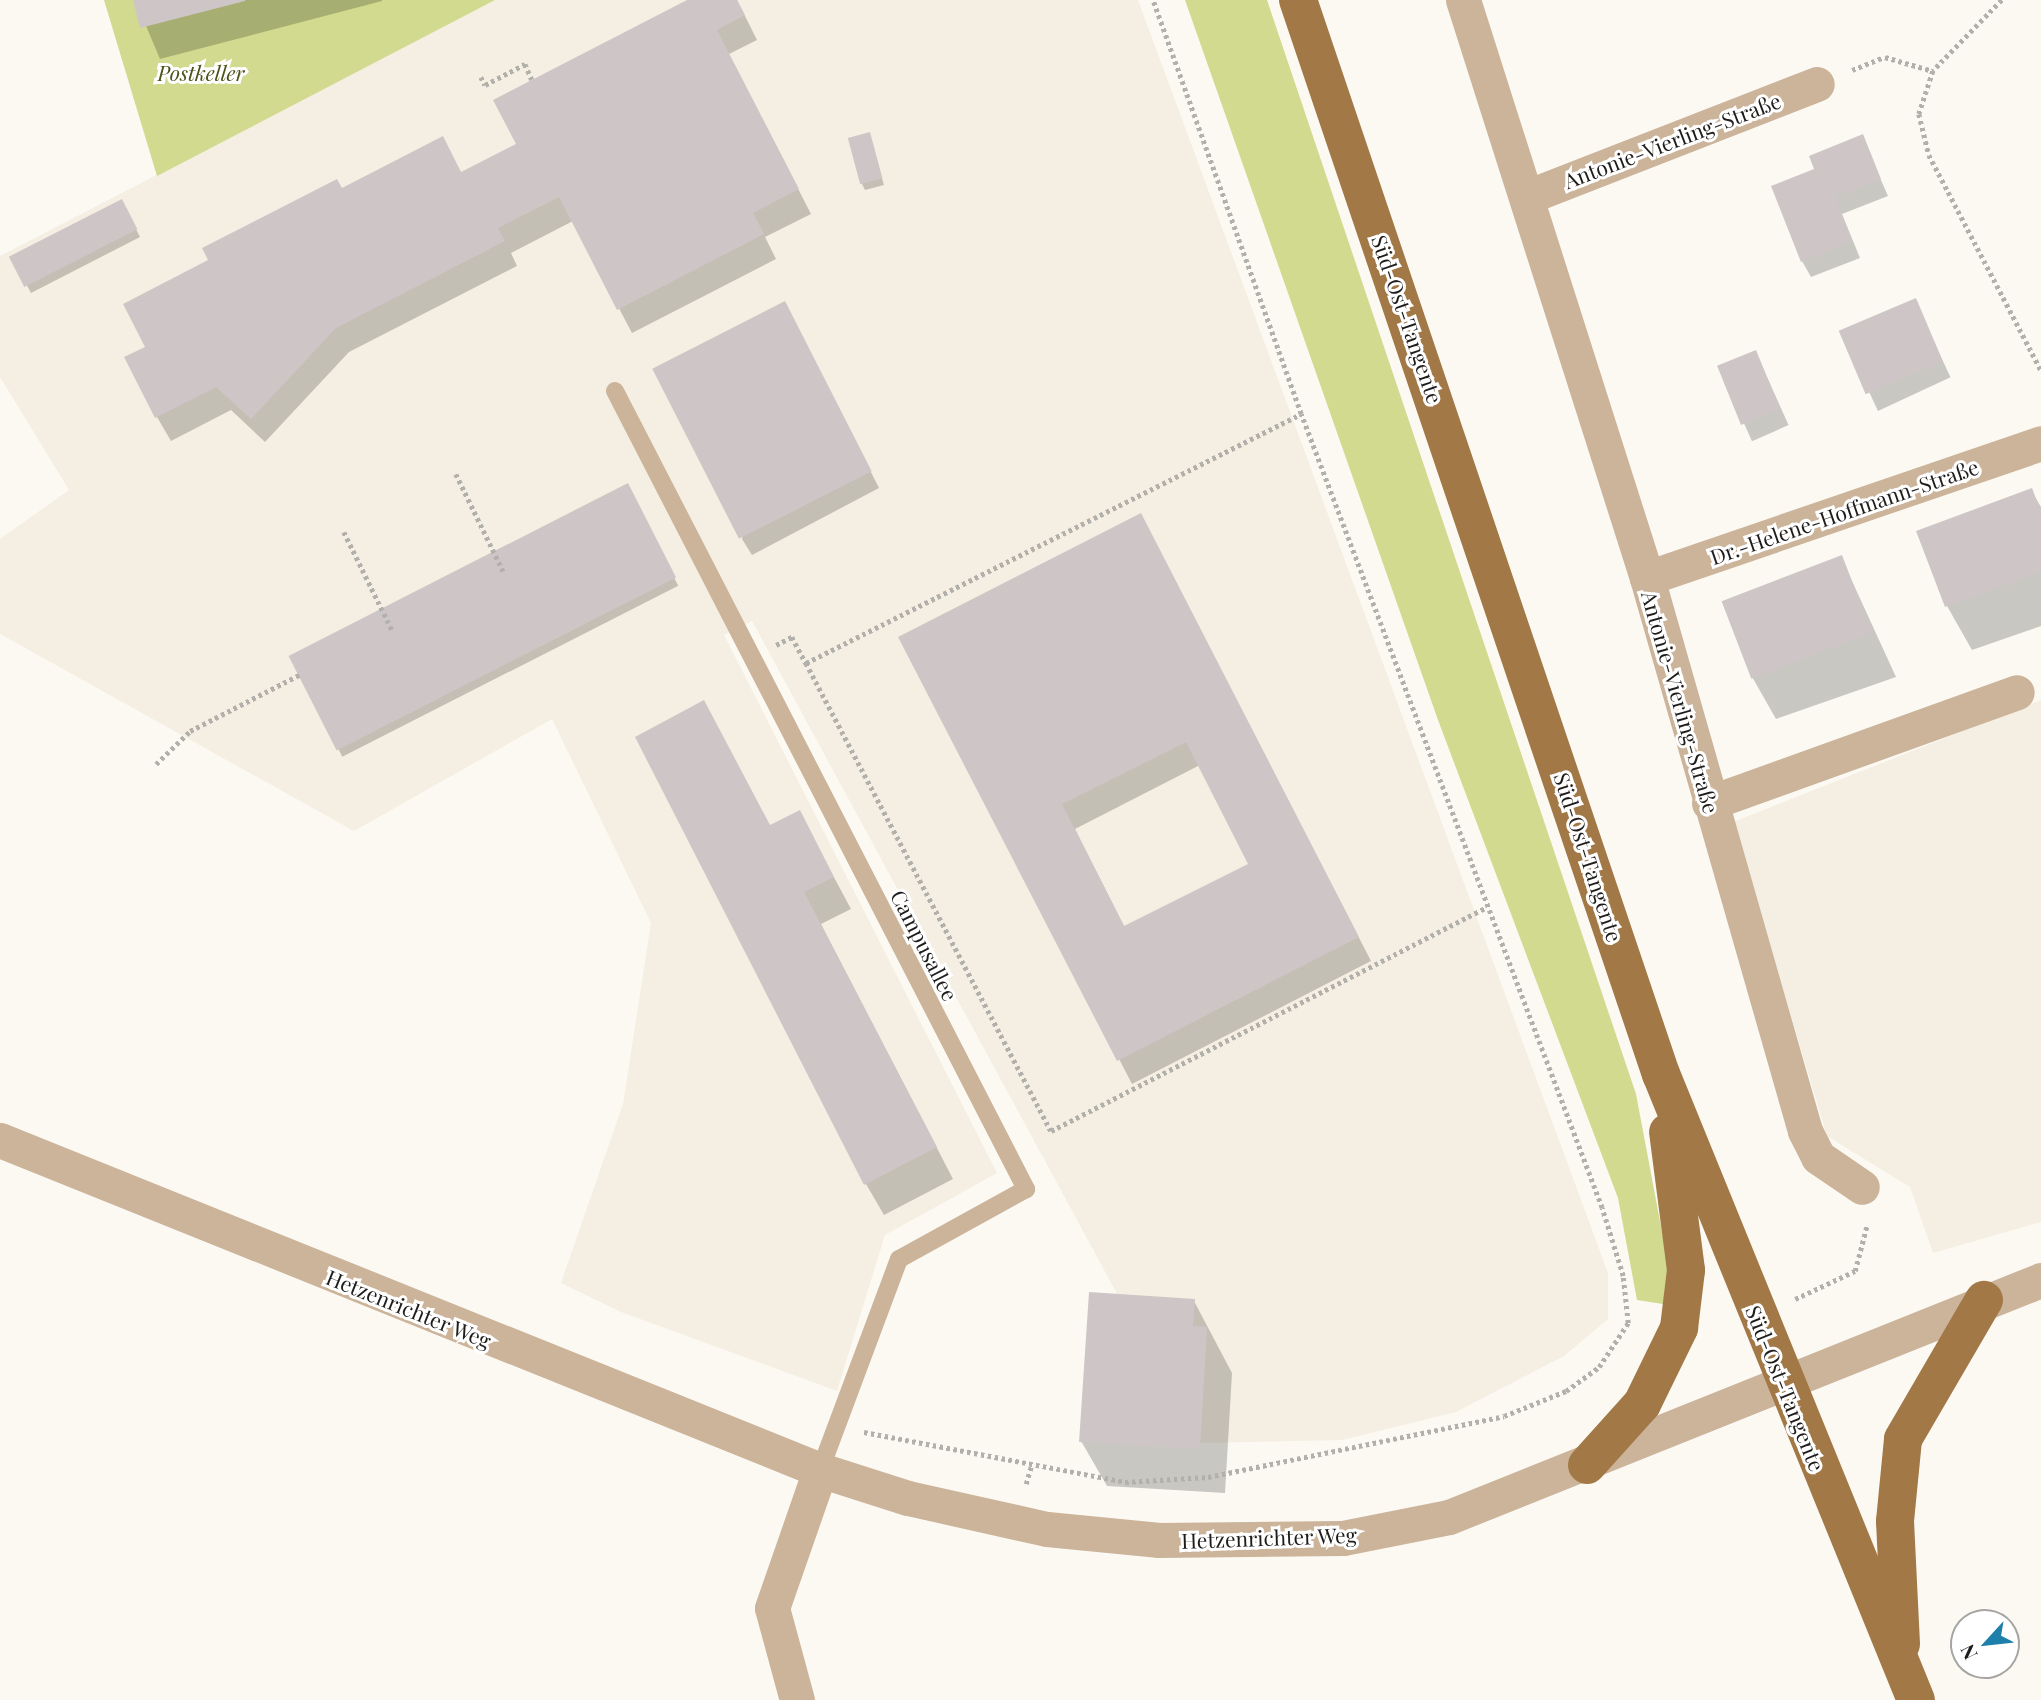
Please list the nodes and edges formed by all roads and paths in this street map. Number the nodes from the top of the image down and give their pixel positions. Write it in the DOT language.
graph roads {
  1 [pos="1153,0"];
  2 [pos="1298,0"];
  3 [pos="1463,0"];
  4 [pos="2002,0"];
  5 [pos="1933,71"];
  6 [pos="481,76"];
  7 [pos="532,80"];
  8 [pos="1817,84"];
  9 [pos="1527,197"];
  10 [pos="2041,370"];
  11 [pos="615,391"];
  12 [pos="1301,414"];
  13 [pos="2041,443"];
  14 [pos="456,474"];
  15 [pos="344,533"];
  16 [pos="503,571"];
  17 [pos="1647,578"];
  18 [pos="392,630"];
  19 [pos="750,657"];
  20 [pos="806,663"];
  21 [pos="299,675"];
  22 [pos="2017,692"];
  23 [pos="156,764"];
  24 [pos="1709,803"];
  25 [pos="1485,908"];
  26 [pos="1661,1074"];
  27 [pos="0,1140"];
  28 [pos="1862,1186"];
  29 [pos="2041,1280"];
  30 [pos="1984,1300"];
  31 [pos="1783,1385"];
  32 [pos="1587,1465"];
  33 [pos="1031,1466"];
  34 [pos="820,1470"];
  35 [pos="1026,1484"];
  36 [pos="1909,1685"];
  37 [pos="797,1700"];
  1 -- 12 [label="path"];
  2 -- 26 [label="main road, Süd-Ost-Tangente"];
  3 -- 9 [label="street, Antonie-Vierling-Straße"];
  4 -- 5 [label="path"];
  5 -- 8 [label="path"];
  5 -- 10 [label="path"];
  6 -- 7 [label="path"];
  8 -- 9 [label="street, Antonie-Vierling-Straße"];
  9 -- 17 [label="street, Antonie-Vierling-Straße"];
  11 -- 19 [label="lane, Campusallee"];
  12 -- 20 [label="path"];
  12 -- 25 [label="path"];
  13 -- 17 [label="street, Dr.-Helene-Hoffmann-Straße"];
  14 -- 16 [label="path"];
  15 -- 18 [label="path"];
  17 -- 24 [label="street, Antonie-Vierling-Straße"];
  19 -- 20 [label="path"];
  19 -- 34 [label="lane, Campusallee"];
  20 -- 25 [label="path"];
  21 -- 23 [label="path"];
  22 -- 24 [label="street"];
  24 -- 28 [label="street, Antonie-Vierling-Straße"];
  25 -- 33 [label="path"];
  26 -- 31 [label="main road, Süd-Ost-Tangente"];
  26 -- 32 [label="main road"];
  27 -- 34 [label="street, Hetzenrichter Weg"];
  29 -- 30 [label="street, Hetzenrichter Weg"];
  30 -- 31 [label="street, Hetzenrichter Weg"];
  30 -- 36 [label="main road"];
  31 -- 32 [label="street, Hetzenrichter Weg"];
  31 -- 36 [label="main road, Süd-Ost-Tangente"];
  32 -- 34 [label="street, Hetzenrichter Weg"];
  33 -- 34 [label="path"];
  33 -- 35 [label="path"];
  34 -- 37 [label="street"];
}
